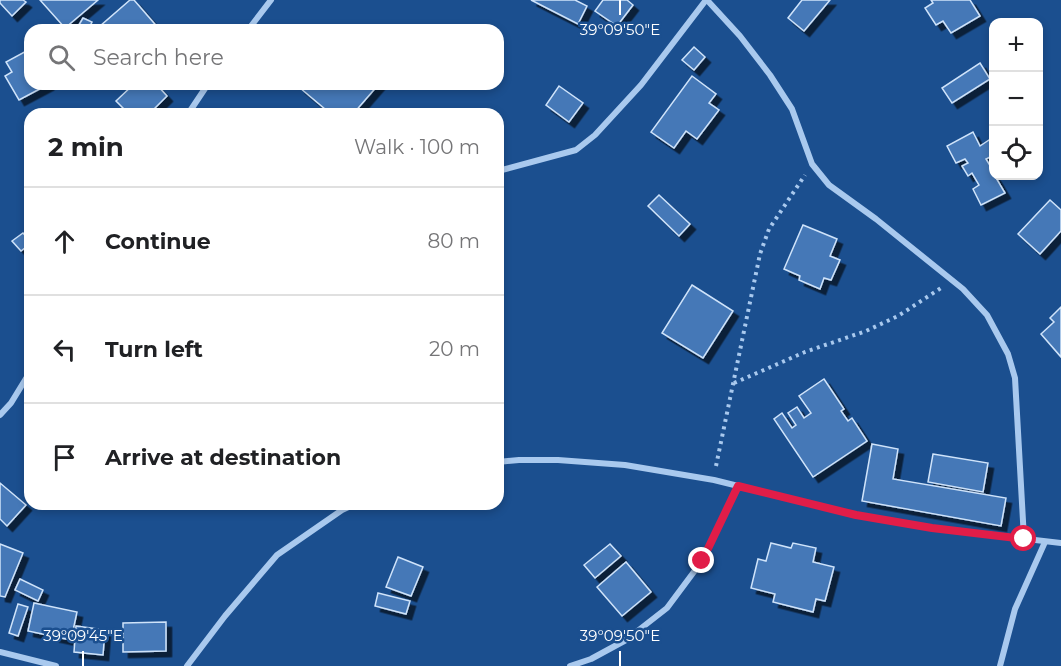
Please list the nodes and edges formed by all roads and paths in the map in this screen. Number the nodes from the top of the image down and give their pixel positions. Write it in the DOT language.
graph roads {
  1 [pos="271,0"];
  2 [pos="706,0"];
  3 [pos="253,24"];
  4 [pos="204,90"];
  5 [pos="192,108"];
  6 [pos="812,164"];
  7 [pos="504,169"];
  8 [pos="952,280"];
  9 [pos="24,381"];
  10 [pos="733,384"];
  11 [pos="0,415"];
  12 [pos="504,461"];
  13 [pos="714,480"];
  14 [pos="738,486"];
  15 [pos="342,510"];
  16 [pos="1024,539"];
  17 [pos="1045,542"];
  18 [pos="1060,546"];
  19 [pos="0,652"];
  20 [pos="56,666"];
  21 [pos="187,666"];
  22 [pos="570,666"];
  23 [pos="1000,666"];
  1 -- 3 [label="street"];
  2 -- 6 [label="street"];
  2 -- 7 [label="street"];
  4 -- 5 [label="street"];
  6 -- 8 [label="street"];
  6 -- 10 [label="path"];
  8 -- 10 [label="path"];
  8 -- 16 [label="street"];
  9 -- 11 [label="street"];
  10 -- 13 [label="path"];
  12 -- 13 [label="street"];
  13 -- 14 [label="street"];
  14 -- 16 [label="street"];
  14 -- 22 [label="street"];
  15 -- 21 [label="street"];
  16 -- 17 [label="street"];
  17 -- 18 [label="street"];
  17 -- 23 [label="street"];
  19 -- 20 [label="street"];
}
